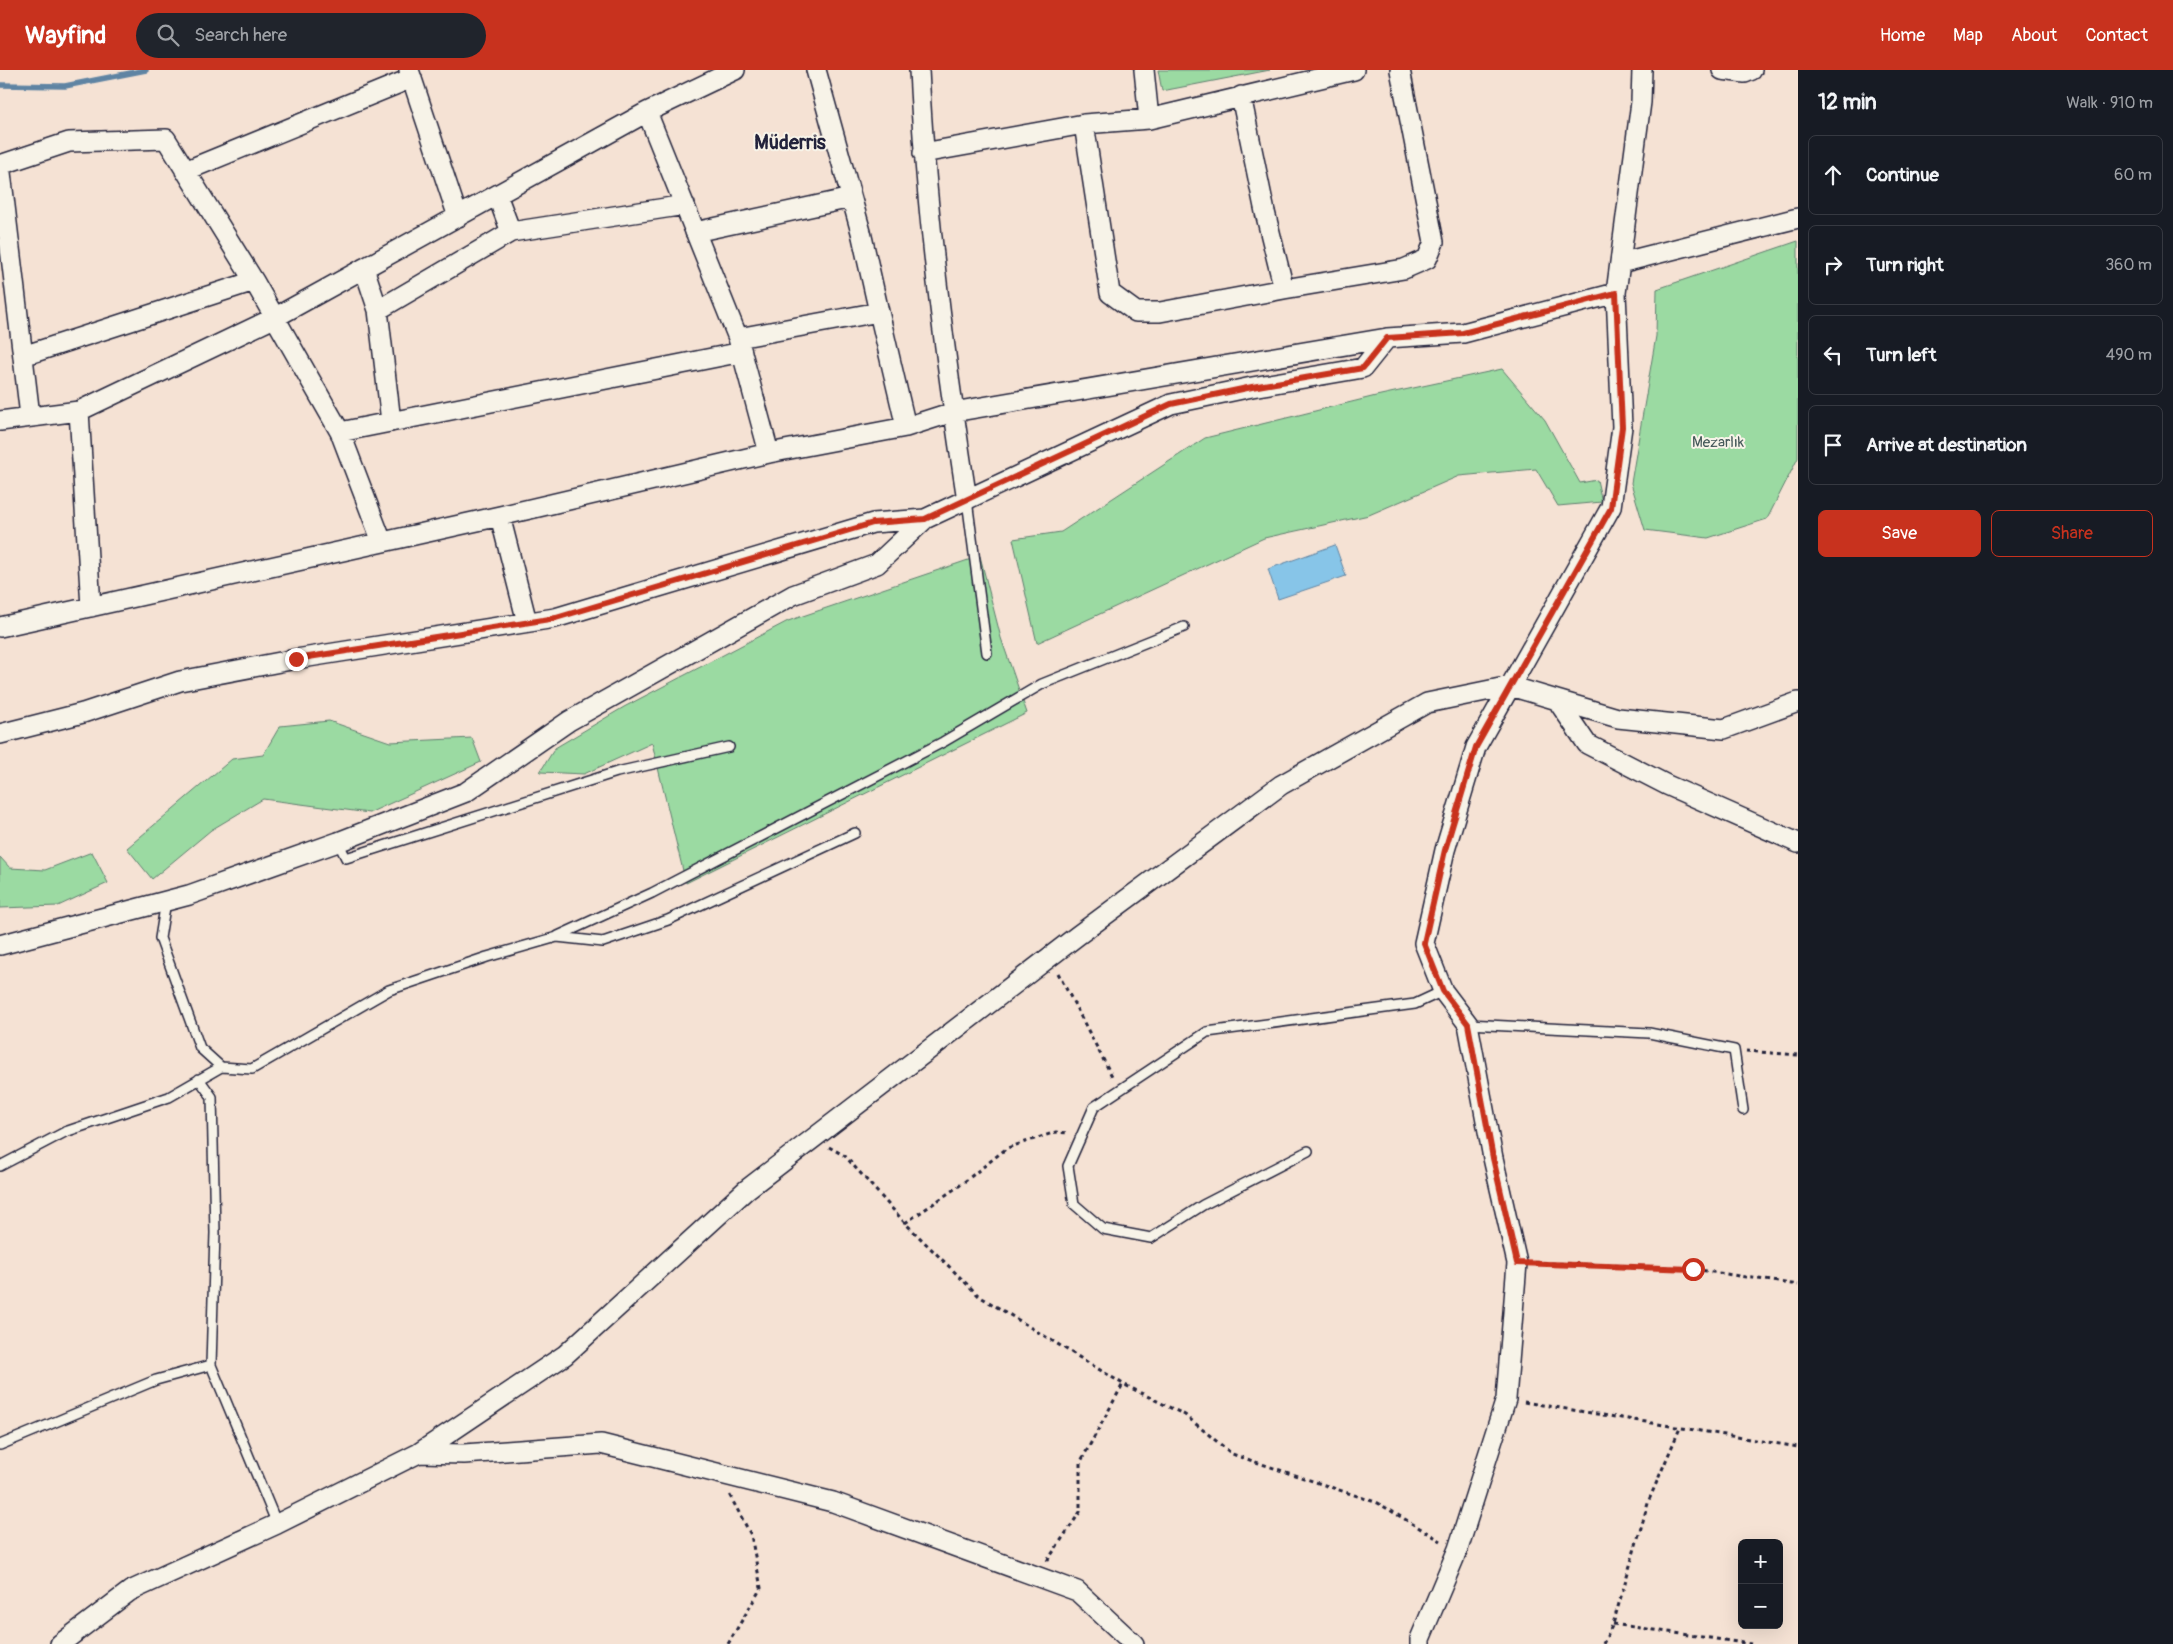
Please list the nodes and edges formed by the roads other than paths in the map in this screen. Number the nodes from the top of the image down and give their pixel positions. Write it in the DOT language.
graph roads {
  1 [pos="735,70"];
  2 [pos="816,70"];
  3 [pos="919,70"];
  4 [pos="1144,70"];
  5 [pos="1354,70"];
  6 [pos="1400,70"];
  7 [pos="1642,70"];
  8 [pos="1722,70"];
  9 [pos="1752,70"];
  10 [pos="411,74"];
  11 [pos="1241,96"];
  12 [pos="647,112"];
  13 [pos="1149,119"];
  14 [pos="1084,124"];
  15 [pos="923,153"];
  16 [pos="0,164"];
  17 [pos="185,171"];
  18 [pos="497,195"];
  19 [pos="852,198"];
  20 [pos="684,205"];
  21 [pos="458,217"];
  22 [pos="1798,218"];
  23 [pos="510,232"];
  24 [pos="695,232"];
  25 [pos="1620,262"];
  26 [pos="364,268"];
  27 [pos="254,281"];
  28 [pos="1284,289"];
  29 [pos="1616,293"];
  30 [pos="378,310"];
  31 [pos="880,312"];
  32 [pos="274,318"];
  33 [pos="1387,338"];
  34 [pos="740,345"];
  35 [pos="23,356"];
  36 [pos="79,411"];
  37 [pos="953,412"];
  38 [pos="30,416"];
  39 [pos="0,421"];
  40 [pos="391,422"];
  41 [pos="906,427"];
  42 [pos="340,432"];
  43 [pos="770,453"];
  44 [pos="967,500"];
  45 [pos="500,516"];
  46 [pos="925,519"];
  47 [pos="382,542"];
  48 [pos="91,607"];
  49 [pos="526,622"];
  50 [pos="0,627"];
  51 [pos="1184,627"];
  52 [pos="987,653"];
  53 [pos="1510,686"];
  54 [pos="1557,700"];
  55 [pos="1798,702"];
  56 [pos="0,734"];
  57 [pos="729,747"];
  58 [pos="855,833"];
  59 [pos="338,842"];
  60 [pos="1798,843"];
  61 [pos="166,901"];
  62 [pos="557,937"];
  63 [pos="0,945"];
  64 [pos="1443,991"];
  65 [pos="1468,1024"];
  66 [pos="221,1067"];
  67 [pos="199,1080"];
  68 [pos="1743,1110"];
  69 [pos="1308,1151"];
  70 [pos="0,1166"];
  71 [pos="211,1365"];
  72 [pos="0,1445"];
  73 [pos="419,1453"];
  74 [pos="277,1524"];
  75 [pos="60,1644"];
  76 [pos="1134,1644"];
  77 [pos="1420,1644"];
  1 -- 12 [label="street"];
  2 -- 19 [label="street"];
  3 -- 15 [label="street"];
  4 -- 13 [label="street"];
  5 -- 11 [label="street"];
  6 -- 28 [label="street"];
  7 -- 25 [label="street"];
  8 -- 9 [label="street"];
  10 -- 17 [label="street"];
  10 -- 21 [label="street"];
  11 -- 13 [label="street"];
  11 -- 28 [label="street"];
  12 -- 18 [label="street"];
  12 -- 20 [label="street"];
  13 -- 14 [label="street"];
  14 -- 15 [label="street"];
  14 -- 28 [label="street"];
  15 -- 37 [label="street"];
  16 -- 17 [label="street"];
  16 -- 35 [label="street"];
  17 -- 27 [label="street"];
  18 -- 21 [label="street"];
  18 -- 23 [label="street"];
  19 -- 24 [label="street"];
  19 -- 31 [label="street"];
  20 -- 23 [label="street"];
  20 -- 24 [label="street"];
  21 -- 26 [label="street"];
  22 -- 25 [label="street"];
  23 -- 30 [label="street"];
  24 -- 34 [label="street"];
  25 -- 29 [label="street"];
  26 -- 30 [label="street"];
  26 -- 32 [label="street"];
  27 -- 32 [label="street"];
  27 -- 35 [label="street"];
  29 -- 33 [label="street"];
  29 -- 53 [label="street"];
  30 -- 40 [label="street"];
  31 -- 34 [label="street"];
  31 -- 41 [label="street"];
  32 -- 36 [label="street"];
  32 -- 42 [label="street"];
  33 -- 37 [label="street"];
  33 -- 44 [label="street"];
  34 -- 40 [label="street"];
  34 -- 43 [label="street"];
  35 -- 38 [label="street"];
  36 -- 38 [label="street"];
  36 -- 48 [label="street"];
  37 -- 41 [label="street"];
  37 -- 44 [label="street"];
  38 -- 39 [label="street"];
  40 -- 42 [label="street"];
  41 -- 43 [label="street"];
  42 -- 47 [label="street"];
  43 -- 45 [label="street"];
  44 -- 46 [label="street"];
  44 -- 52 [label="lane"];
  45 -- 47 [label="street"];
  45 -- 49 [label="street"];
  46 -- 49 [label="street"];
  46 -- 59 [label="street"];
  47 -- 48 [label="street"];
  48 -- 50 [label="street"];
  49 -- 56 [label="street"];
  51 -- 62 [label="lane"];
  53 -- 54 [label="street"];
  53 -- 64 [label="street"];
  53 -- 73 [label="street"];
  54 -- 55 [label="street"];
  54 -- 60 [label="street"];
  57 -- 59 [label="lane"];
  58 -- 62 [label="lane"];
  59 -- 61 [label="street"];
  61 -- 63 [label="street"];
  61 -- 66 [label="lane"];
  62 -- 66 [label="lane"];
  64 -- 65 [label="street"];
  64 -- 69 [label="lane"];
  65 -- 68 [label="lane"];
  65 -- 77 [label="street"];
  66 -- 67 [label="lane"];
  67 -- 70 [label="lane"];
  67 -- 71 [label="lane"];
  71 -- 72 [label="lane"];
  71 -- 74 [label="lane"];
  73 -- 74 [label="street"];
  73 -- 76 [label="street"];
  74 -- 75 [label="street"];
}
